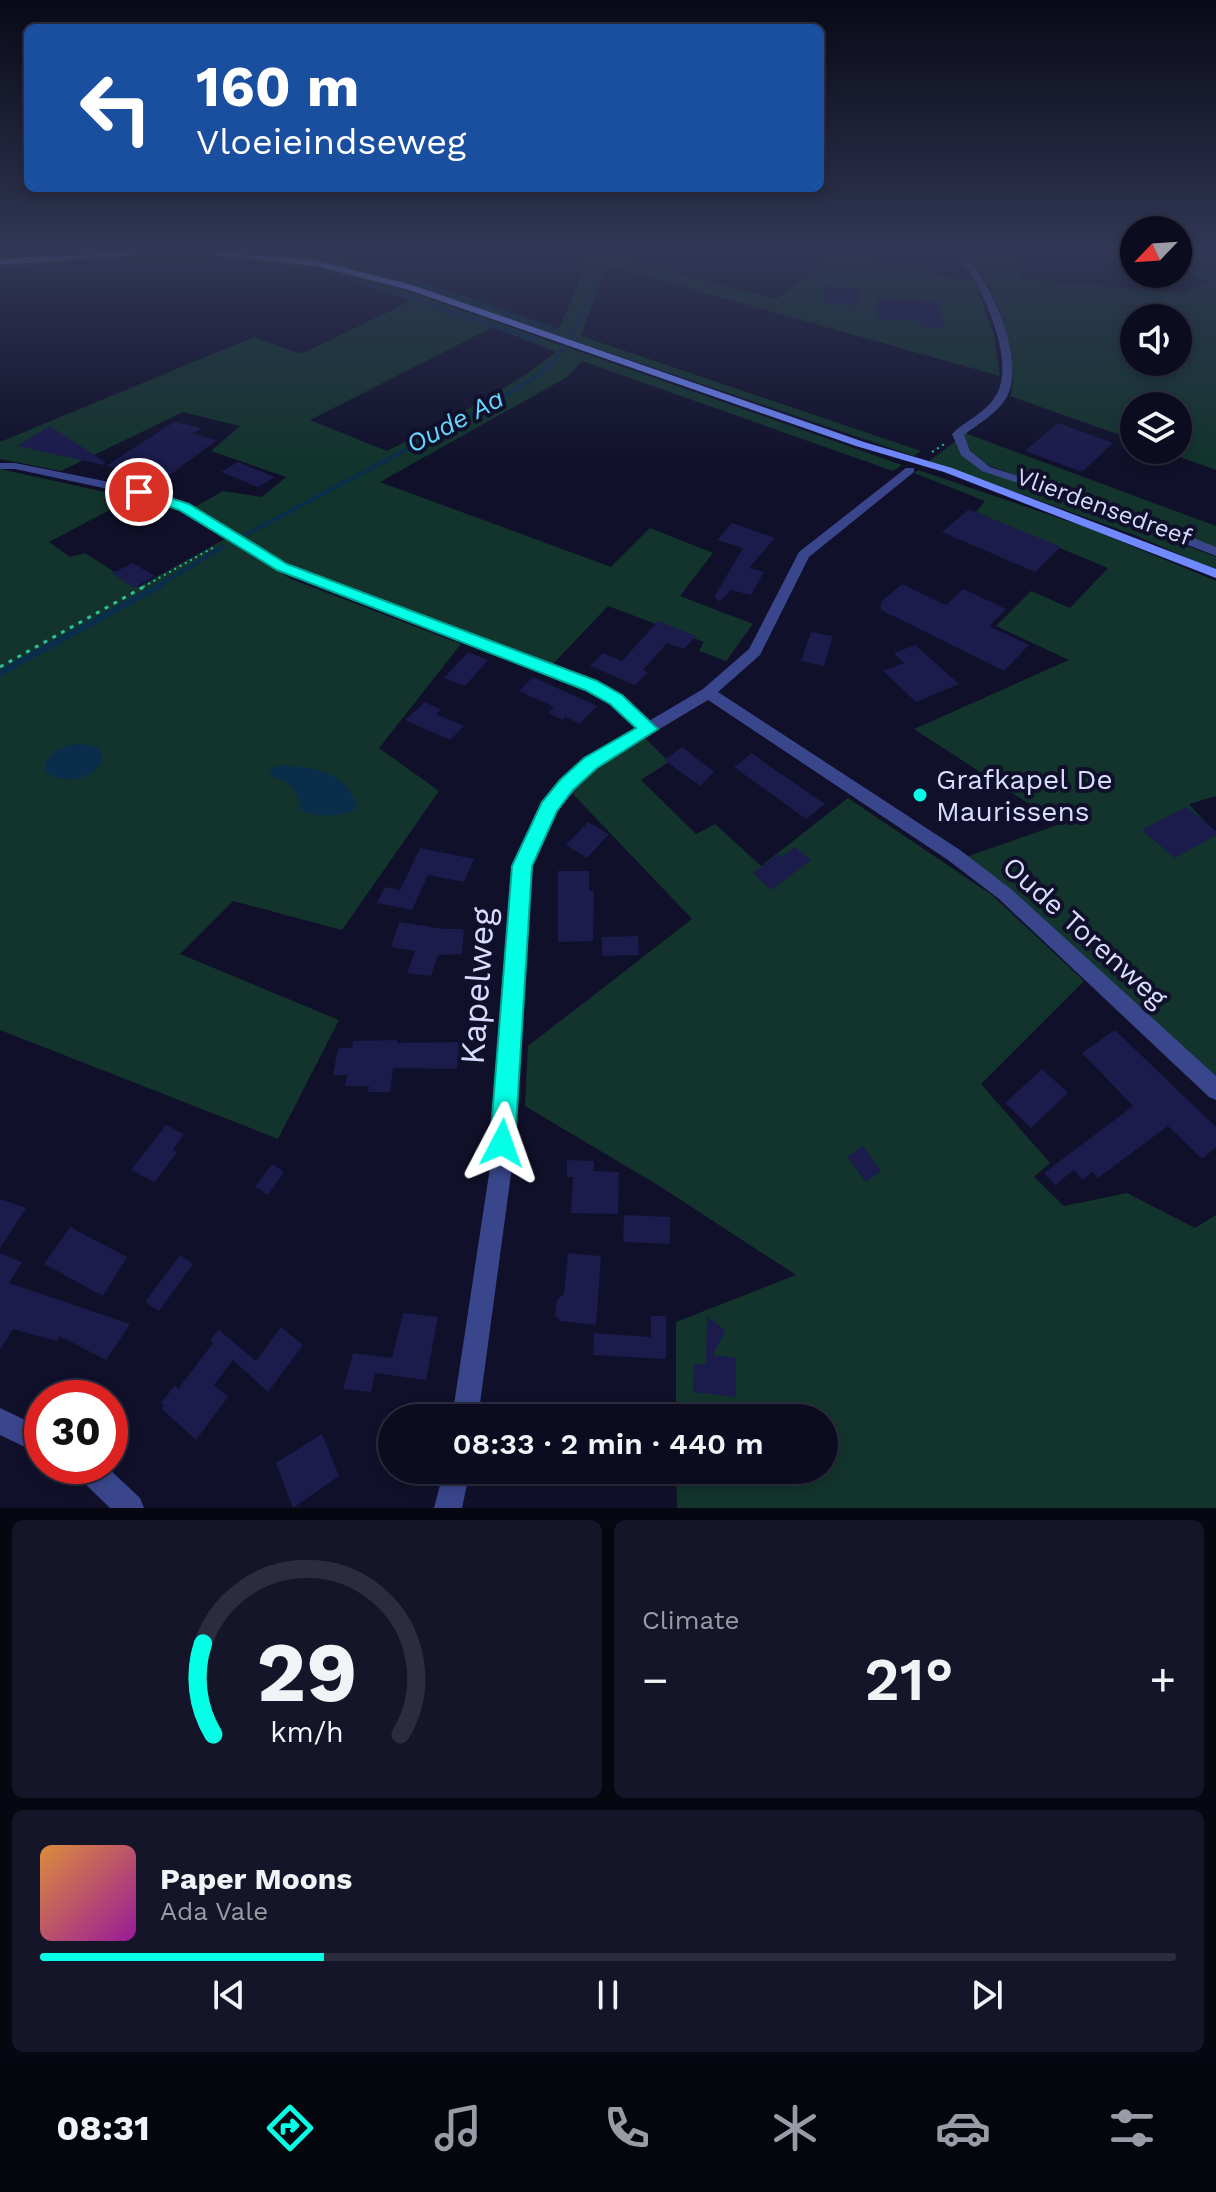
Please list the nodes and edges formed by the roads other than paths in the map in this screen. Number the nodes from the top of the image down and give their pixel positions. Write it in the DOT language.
graph roads {
  1 [pos="511,322"];
  2 [pos="996,322"];
  3 [pos="0,466"];
  4 [pos="910,470"];
  5 [pos="1216,552"];
  6 [pos="1216,574"];
  7 [pos="708,693"];
  8 [pos="649,729"];
  9 [pos="1216,1090"];
  10 [pos="467,1404"];
  11 [pos="0,1421"];
  12 [pos="24,1433"];
  13 [pos="108,1484"];
  14 [pos="454,1484"];
  15 [pos="130,1508"];
  16 [pos="448,1508"];
  1 -- 6 [label="main road, Vlierdensedreef"];
  2 -- 5 [label="street"];
  3 -- 8 [label="street"];
  4 -- 7 [label="street, Kapelweg"];
  7 -- 8 [label="street, Kapelweg"];
  7 -- 9 [label="street, Oude Torenweg"];
  8 -- 10 [label="street, Kapelweg"];
  11 -- 12 [label="street"];
  13 -- 15 [label="street"];
  14 -- 16 [label="street"];
}
